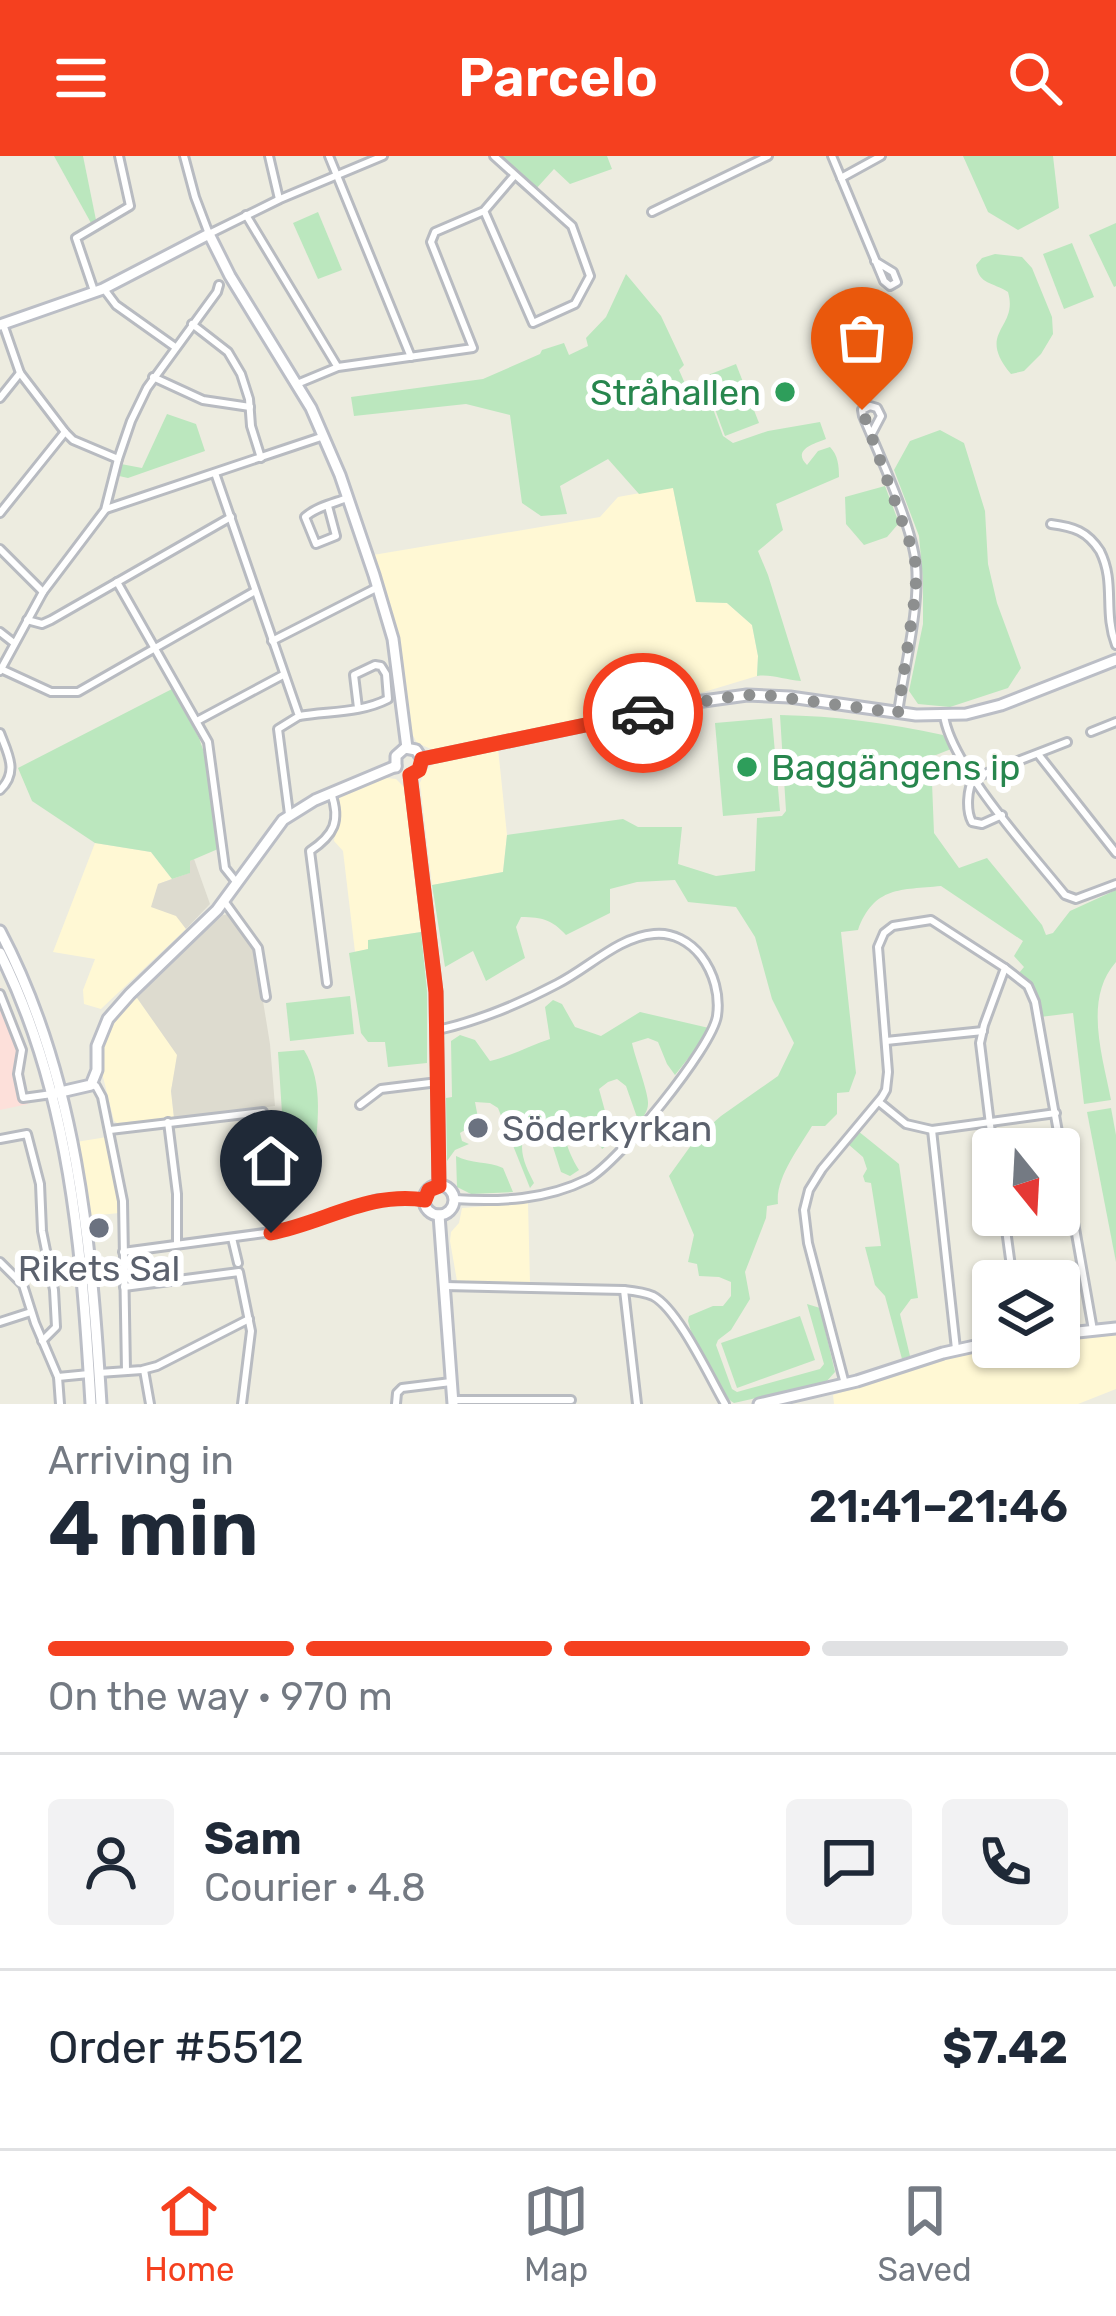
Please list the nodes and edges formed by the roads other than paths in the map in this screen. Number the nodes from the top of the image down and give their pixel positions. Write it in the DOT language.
graph roads {
  1 [pos="118,156"];
  2 [pos="184,156"];
  3 [pos="269,156"];
  4 [pos="329,156"];
  5 [pos="383,156"];
  6 [pos="494,156"];
  7 [pos="768,156"];
  8 [pos="832,156"];
  9 [pos="881,156"];
  10 [pos="336,176"];
  11 [pos="514,176"];
  12 [pos="841,178"];
  13 [pos="280,200"];
  14 [pos="484,212"];
  15 [pos="652,212"];
  16 [pos="246,215"];
  17 [pos="209,234"];
  18 [pos="875,261"];
  19 [pos="219,285"];
  20 [pos="99,291"];
  21 [pos="2,324"];
  22 [pos="192,324"];
  23 [pos="175,347"];
  24 [pos="411,357"];
  25 [pos="338,367"];
  26 [pos="20,374"];
  27 [pos="153,377"];
  28 [pos="297,385"];
  29 [pos="0,398"];
  30 [pos="250,406"];
  31 [pos="65,432"];
  32 [pos="871,435"];
  33 [pos="324,436"];
  34 [pos="260,458"];
  35 [pos="118,459"];
  36 [pos="215,473"];
  37 [pos="347,498"];
  38 [pos="328,506"];
  39 [pos="106,509"];
  40 [pos="0,513"];
  41 [pos="231,517"];
  42 [pos="1051,524"];
  43 [pos="0,549"];
  44 [pos="117,582"];
  45 [pos="378,587"];
  46 [pos="255,591"];
  47 [pos="43,592"];
  48 [pos="27,620"];
  49 [pos="0,632"];
  50 [pos="272,641"];
  51 [pos="14,643"];
  52 [pos="1116,645"];
  53 [pos="155,648"];
  54 [pos="1116,660"];
  55 [pos="0,670"];
  56 [pos="284,675"];
  57 [pos="358,709"];
  58 [pos="898,713"];
  59 [pos="299,716"];
  60 [pos="944,716"];
  61 [pos="196,721"];
  62 [pos="1116,722"];
  63 [pos="1091,732"];
  64 [pos="0,733"];
  65 [pos="1067,742"];
  66 [pos="407,748"];
  67 [pos="1038,754"];
  68 [pos="422,759"];
  69 [pos="396,766"];
  70 [pos="410,775"];
  71 [pos="974,778"];
  72 [pos="0,790"];
  73 [pos="331,793"];
  74 [pos="289,814"];
  75 [pos="1002,815"];
  76 [pos="1116,853"];
  77 [pos="237,883"];
  78 [pos="1116,884"];
  79 [pos="224,901"];
  80 [pos="0,931"];
  81 [pos="0,953"];
  82 [pos="1005,968"];
  83 [pos="327,983"];
  84 [pos="0,994"];
  85 [pos="266,997"];
  86 [pos="438,1030"];
  87 [pos="982,1031"];
  88 [pos="886,1041"];
  89 [pos="438,1082"];
  90 [pos="91,1085"];
  91 [pos="56,1093"];
  92 [pos="879,1102"];
  93 [pos="360,1105"];
  94 [pos="262,1112"];
  95 [pos="1055,1113"];
  96 [pos="169,1122"];
  97 [pos="989,1122"];
  98 [pos="990,1128"];
  99 [pos="110,1130"];
  100 [pos="932,1130"];
  101 [pos="0,1138"];
  102 [pos="439,1186"];
  103 [pos="454,1199"];
  104 [pos="425,1200"];
  105 [pos="439,1215"];
  106 [pos="232,1238"];
  107 [pos="177,1246"];
  108 [pos="124,1252"];
  109 [pos="0,1262"];
  110 [pos="238,1268"];
  111 [pos="446,1286"];
  112 [pos="124,1287"];
  113 [pos="623,1290"];
  114 [pos="32,1311"];
  115 [pos="249,1319"];
  116 [pos="0,1322"];
  117 [pos="1116,1328"];
  118 [pos="1093,1331"];
  119 [pos="1080,1332"];
  120 [pos="42,1342"];
  121 [pos="972,1346"];
  122 [pos="956,1349"];
  123 [pos="144,1370"];
  124 [pos="126,1371"];
  125 [pos="94,1373"];
  126 [pos="58,1377"];
  127 [pos="452,1382"];
  128 [pos="845,1384"];
  129 [pos="571,1400"];
  130 [pos="453,1402"];
  131 [pos="532,1402"];
  132 [pos="60,1404"];
  133 [pos="91,1404"];
  134 [pos="101,1404"];
  135 [pos="150,1404"];
  136 [pos="242,1404"];
  137 [pos="396,1404"];
  138 [pos="637,1404"];
  139 [pos="725,1404"];
  140 [pos="759,1404"];
  1 -- 20 [label="street"];
  2 -- 17 [label="street"];
  3 -- 13 [label="street"];
  4 -- 10 [label="street"];
  5 -- 10 [label="street"];
  6 -- 11 [label="street"];
  7 -- 15 [label="street"];
  8 -- 12 [label="street"];
  9 -- 12 [label="street"];
  10 -- 13 [label="street"];
  10 -- 24 [label="street"];
  11 -- 14 [label="street"];
  11 -- 14 [label="street"];
  12 -- 18 [label="street"];
  13 -- 16 [label="street"];
  14 -- 24 [label="street"];
  16 -- 17 [label="street"];
  16 -- 25 [label="street"];
  17 -- 20 [label="street"];
  17 -- 28 [label="street"];
  19 -- 22 [label="street"];
  20 -- 21 [label="street"];
  20 -- 23 [label="street"];
  21 -- 26 [label="street"];
  22 -- 23 [label="street"];
  22 -- 30 [label="street"];
  23 -- 27 [label="street"];
  24 -- 25 [label="street"];
  25 -- 28 [label="street"];
  26 -- 29 [label="street"];
  26 -- 31 [label="street"];
  27 -- 30 [label="street"];
  27 -- 35 [label="street"];
  28 -- 33 [label="street"];
  30 -- 34 [label="street"];
  31 -- 35 [label="street"];
  31 -- 40 [label="street"];
  32 -- 58 [label="street"];
  33 -- 34 [label="street"];
  33 -- 37 [label="street"];
  34 -- 36 [label="street"];
  35 -- 39 [label="street"];
  36 -- 39 [label="street"];
  36 -- 41 [label="street"];
  37 -- 38 [label="street"];
  37 -- 45 [label="street"];
  38 -- 38 [label="street"];
  39 -- 47 [label="street"];
  41 -- 44 [label="street"];
  41 -- 46 [label="street"];
  42 -- 52 [label="street"];
  43 -- 47 [label="street"];
  44 -- 48 [label="street"];
  44 -- 53 [label="street"];
  45 -- 50 [label="street"];
  45 -- 66 [label="street"];
  46 -- 50 [label="street"];
  46 -- 53 [label="street"];
  47 -- 48 [label="street"];
  48 -- 51 [label="street"];
  49 -- 51 [label="street"];
  50 -- 56 [label="street"];
  51 -- 55 [label="street"];
  53 -- 55 [label="street"];
  53 -- 61 [label="street"];
  54 -- 60 [label="street"];
  56 -- 59 [label="street"];
  56 -- 61 [label="street"];
  57 -- 57 [label="street"];
  57 -- 59 [label="street"];
  58 -- 60 [label="street"];
  58 -- 68 [label="street"];
  59 -- 74 [label="street"];
  60 -- 71 [label="street"];
  61 -- 77 [label="street"];
  62 -- 63 [label="street"];
  64 -- 72 [label="street"];
  65 -- 67 [label="street"];
  66 -- 68 [label="street"];
  66 -- 69 [label="street"];
  67 -- 71 [label="street"];
  67 -- 76 [label="street"];
  68 -- 70 [label="street"];
  69 -- 70 [label="street"];
  69 -- 73 [label="street"];
  70 -- 86 [label="street"];
  71 -- 75 [label="street"];
  71 -- 75 [label="street"];
  73 -- 74 [label="street"];
  73 -- 83 [label="street"];
  74 -- 77 [label="street"];
  75 -- 78 [label="street"];
  77 -- 79 [label="street"];
  79 -- 85 [label="street"];
  79 -- 90 [label="street"];
  80 -- 91 [label="street"];
  81 -- 91 [label="street"];
  82 -- 87 [label="street"];
  82 -- 88 [label="street"];
  82 -- 95 [label="street"];
  84 -- 91 [label="street"];
  86 -- 89 [label="street"];
  86 -- 103 [label="street"];
  87 -- 88 [label="street"];
  87 -- 97 [label="street"];
  88 -- 92 [label="street"];
  89 -- 93 [label="street"];
  89 -- 102 [label="street"];
  90 -- 91 [label="street"];
  90 -- 99 [label="street"];
  91 -- 125 [label="street"];
  92 -- 100 [label="street"];
  92 -- 128 [label="street"];
  94 -- 96 [label="street"];
  95 -- 97 [label="street"];
  95 -- 118 [label="street"];
  96 -- 99 [label="street"];
  96 -- 107 [label="street"];
  97 -- 98 [label="street"];
  97 -- 100 [label="street"];
  99 -- 108 [label="street"];
  100 -- 122 [label="street"];
  101 -- 120 [label="street"];
  102 -- 103 [label="street"];
  102 -- 104 [label="street"];
  103 -- 105 [label="street"];
  104 -- 105 [label="street"];
  104 -- 106 [label="street"];
  105 -- 111 [label="street"];
  106 -- 107 [label="street"];
  106 -- 110 [label="street"];
  107 -- 108 [label="street"];
  108 -- 112 [label="street"];
  109 -- 114 [label="street"];
  110 -- 112 [label="street"];
  110 -- 115 [label="street"];
  111 -- 113 [label="street"];
  111 -- 127 [label="street"];
  112 -- 124 [label="street"];
  113 -- 138 [label="street"];
  113 -- 139 [label="street"];
  114 -- 116 [label="street"];
  114 -- 120 [label="street"];
  115 -- 123 [label="street"];
  115 -- 136 [label="street"];
  117 -- 118 [label="street"];
  118 -- 119 [label="street"];
  120 -- 126 [label="street"];
  121 -- 122 [label="street"];
  122 -- 128 [label="street"];
  123 -- 124 [label="street"];
  123 -- 135 [label="street"];
  124 -- 125 [label="street"];
  125 -- 126 [label="street"];
  125 -- 133 [label="street"];
  125 -- 134 [label="street"];
  126 -- 132 [label="street"];
  127 -- 130 [label="street"];
  127 -- 137 [label="street"];
  128 -- 140 [label="street"];
  129 -- 131 [label="street"];
  130 -- 131 [label="street"];
}
